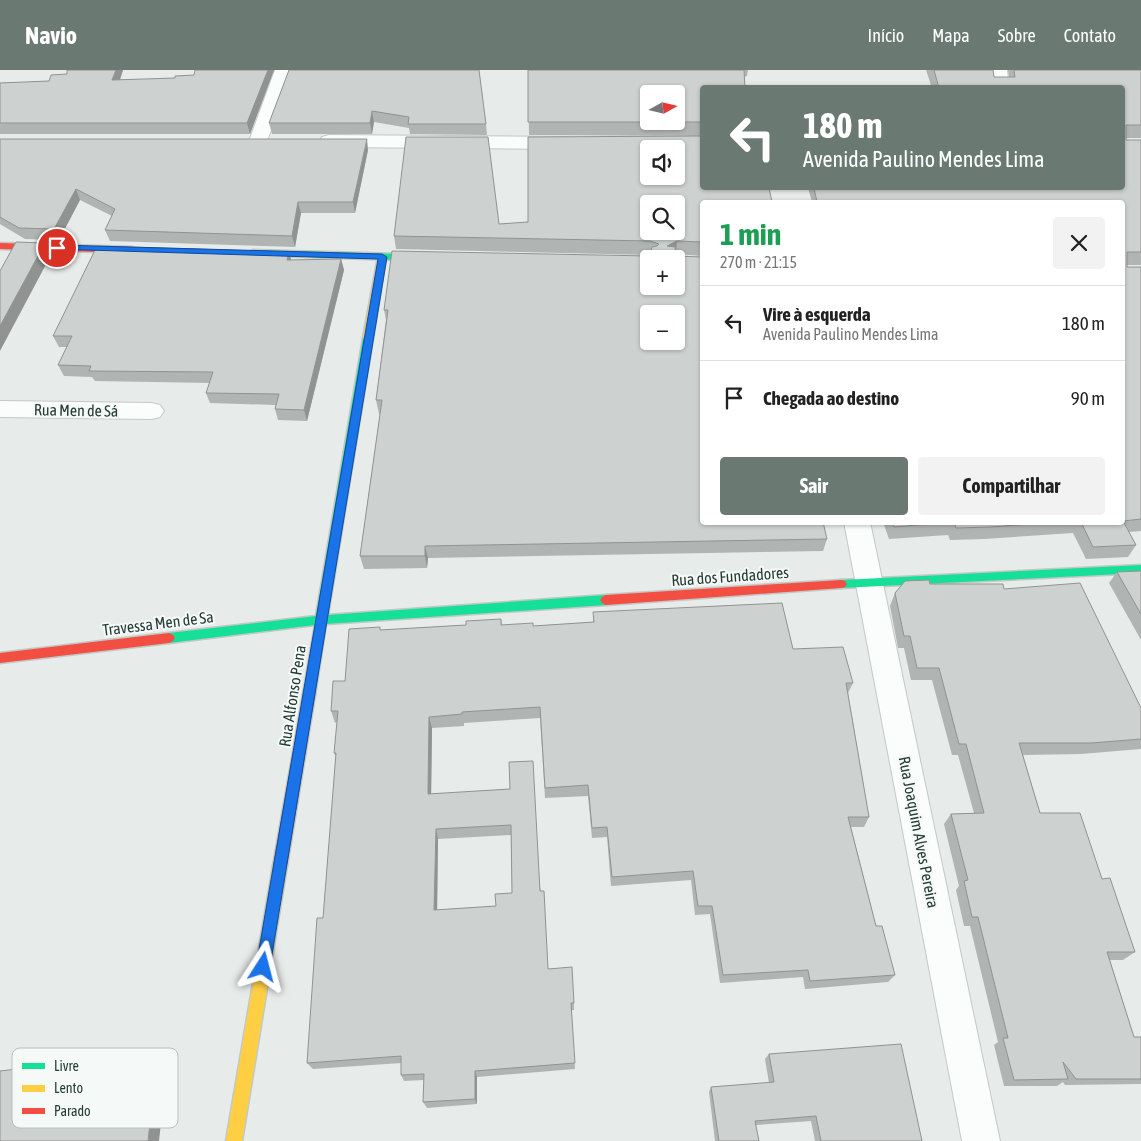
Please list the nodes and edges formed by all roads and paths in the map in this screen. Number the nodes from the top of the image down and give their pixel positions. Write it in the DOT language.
graph roads {
  1 [pos="284,70"];
  2 [pos="998,70"];
  3 [pos="1000,85"];
  4 [pos="238,141"];
  5 [pos="258,141"];
  6 [pos="278,141"];
  7 [pos="307,141"];
  8 [pos="584,143"];
  9 [pos="0,246"];
  10 [pos="147,250"];
  11 [pos="245,253"];
  12 [pos="382,257"];
  13 [pos="412,257"];
  14 [pos="0,409"];
  15 [pos="152,411"];
  16 [pos="857,525"];
  17 [pos="1141,569"];
  18 [pos="869,582"];
  19 [pos="321,620"];
  20 [pos="0,658"];
  21 [pos="234,1141"];
  22 [pos="981,1141"];
  1 -- 5 [label="street"];
  2 -- 3 [label="street"];
  4 -- 5 [label="street"];
  5 -- 6 [label="street"];
  7 -- 8 [label="street"];
  9 -- 10 [label="street"];
  11 -- 12 [label="street"];
  12 -- 13 [label="street"];
  12 -- 19 [label="street, Rua Alfonso Pena"];
  14 -- 15 [label="street, Rua Men de Sá"];
  16 -- 18 [label="street, Rua Joaquim Alves Pereira"];
  17 -- 18 [label="street, Rua dos Fundadores"];
  18 -- 19 [label="street, Rua dos Fundadores"];
  18 -- 22 [label="street, Rua Joaquim Alves Pereira"];
  19 -- 20 [label="street, Travessa Men de Sa"];
  19 -- 21 [label="street, Rua Alfonso Pena"];
}
